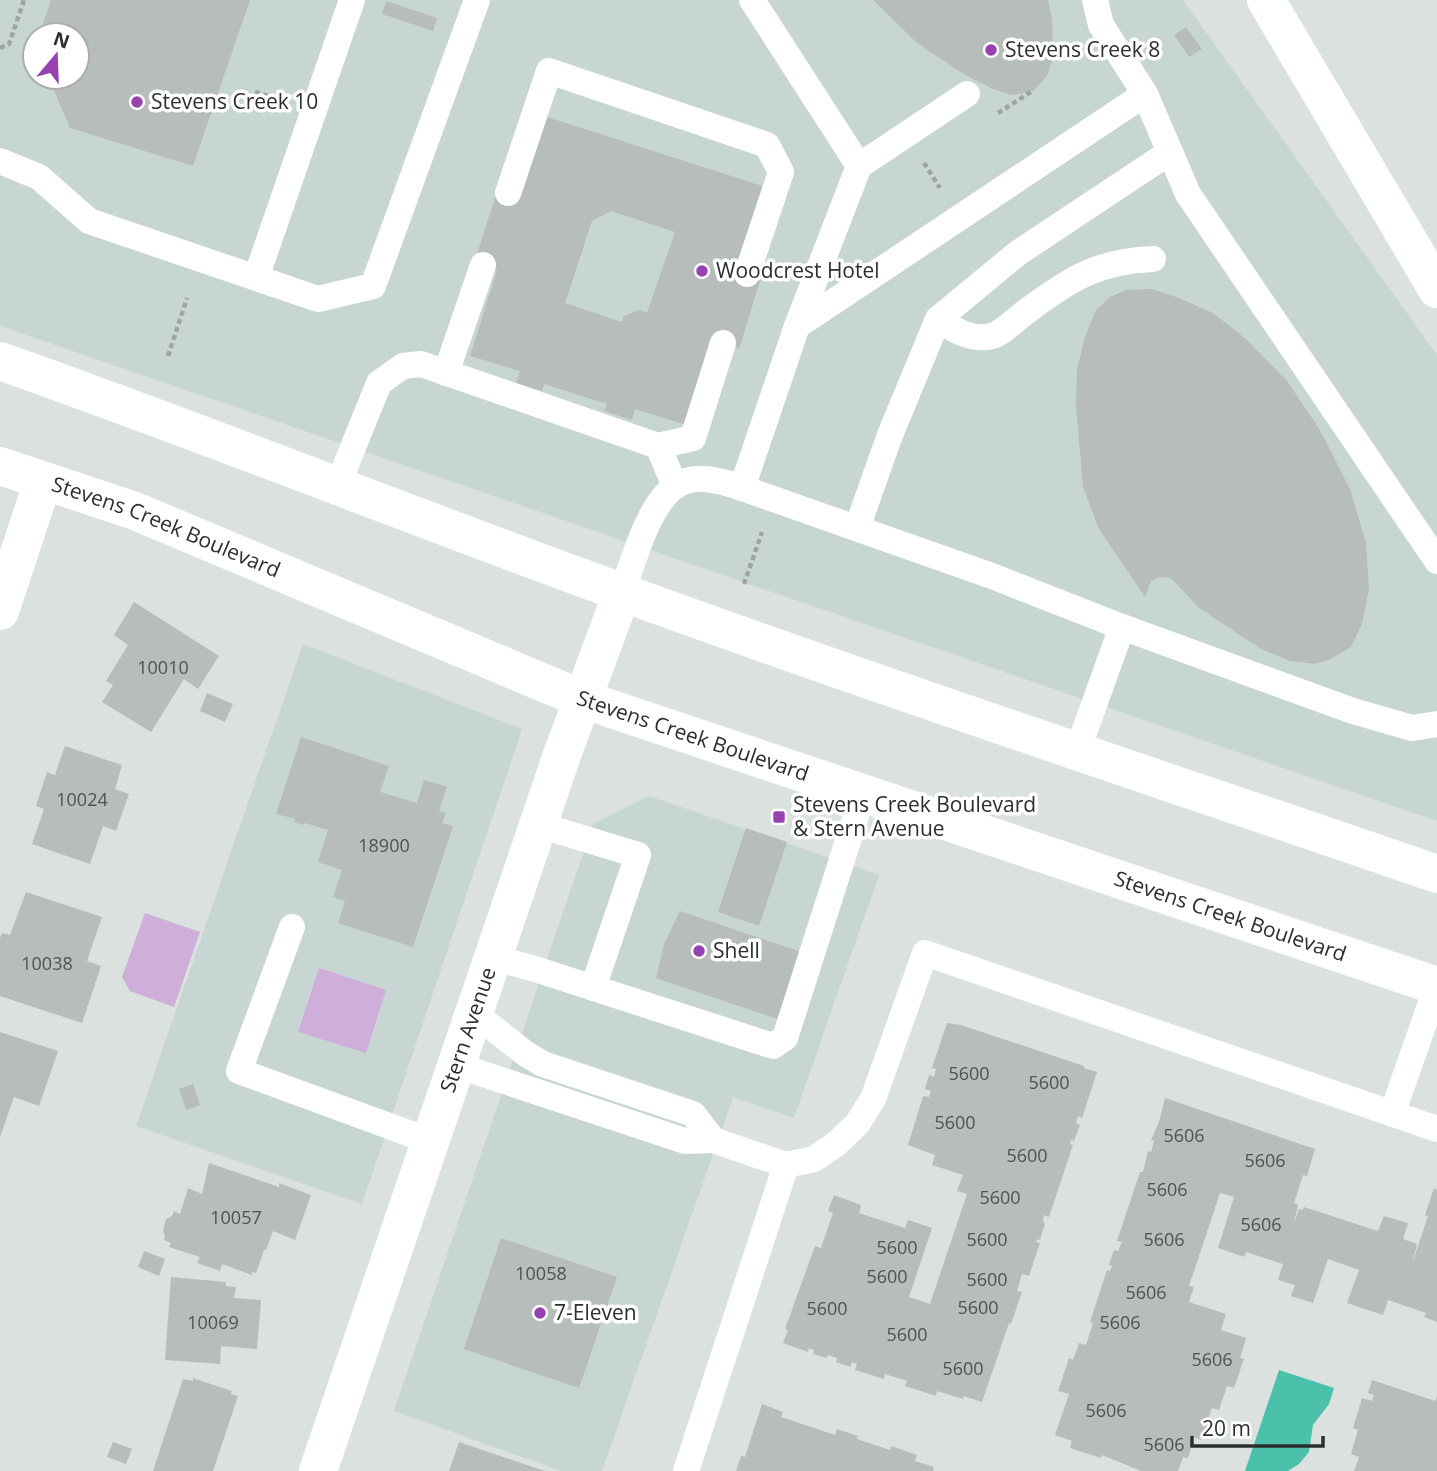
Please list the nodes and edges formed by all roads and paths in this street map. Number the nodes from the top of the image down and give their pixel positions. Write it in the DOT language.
graph roads {
  1 [pos="24,0"];
  2 [pos="352,0"];
  3 [pos="477,0"];
  4 [pos="752,0"];
  5 [pos="1095,0"];
  6 [pos="1266,0"];
  7 [pos="0,48"];
  8 [pos="967,94"];
  9 [pos="1145,94"];
  10 [pos="1170,152"];
  11 [pos="0,161"];
  12 [pos="859,166"];
  13 [pos="509,193"];
  14 [pos="1153,259"];
  15 [pos="484,265"];
  16 [pos="747,274"];
  17 [pos="256,278"];
  18 [pos="1437,289"];
  19 [pos="187,298"];
  20 [pos="938,319"];
  21 [pos="797,326"];
  22 [pos="723,343"];
  23 [pos="168,356"];
  24 [pos="0,361"];
  25 [pos="446,373"];
  26 [pos="658,446"];
  27 [pos="0,466"];
  28 [pos="43,481"];
  29 [pos="675,486"];
  30 [pos="337,487"];
  31 [pos="742,488"];
  32 [pos="764,524"];
  33 [pos="857,528"];
  34 [pos="1437,561"];
  35 [pos="744,584"];
  36 [pos="622,593"];
  37 [pos="0,611"];
  38 [pos="1122,627"];
  39 [pos="582,699"];
  40 [pos="1437,724"];
  41 [pos="1077,752"];
  42 [pos="863,794"];
  43 [pos="538,825"];
  44 [pos="1437,874"];
  45 [pos="292,927"];
  46 [pos="492,957"];
  47 [pos="1437,986"];
  48 [pos="593,988"];
  49 [pos="474,1013"];
  50 [pos="456,1065"];
  51 [pos="1392,1114"];
  52 [pos="1437,1129"];
  53 [pos="713,1140"];
  54 [pos="430,1142"];
  55 [pos="786,1165"];
  56 [pos="318,1471"];
  57 [pos="686,1471"];
  1 -- 7 [label="path"];
  2 -- 17 [label="lane"];
  3 -- 17 [label="lane"];
  4 -- 12 [label="lane"];
  5 -- 9 [label="lane"];
  6 -- 18 [label="main road"];
  8 -- 12 [label="lane"];
  9 -- 10 [label="lane"];
  9 -- 21 [label="lane"];
  10 -- 20 [label="lane"];
  10 -- 34 [label="lane"];
  11 -- 17 [label="lane"];
  12 -- 21 [label="lane"];
  13 -- 16 [label="lane"];
  14 -- 20 [label="lane"];
  15 -- 25 [label="lane"];
  19 -- 23 [label="path"];
  20 -- 33 [label="lane"];
  21 -- 31 [label="lane"];
  22 -- 26 [label="lane"];
  24 -- 30 [label="main road"];
  25 -- 26 [label="lane"];
  25 -- 30 [label="lane"];
  26 -- 29 [label="lane"];
  27 -- 28 [label="main road, Stevens Creek Boulevard"];
  28 -- 37 [label="main road"];
  28 -- 39 [label="main road, Stevens Creek Boulevard"];
  29 -- 31 [label="lane"];
  29 -- 36 [label="lane"];
  30 -- 36 [label="main road"];
  31 -- 33 [label="lane"];
  32 -- 35 [label="path"];
  33 -- 38 [label="lane"];
  36 -- 39 [label="main road, Stern Avenue"];
  36 -- 41 [label="main road"];
  38 -- 40 [label="lane"];
  38 -- 41 [label="lane"];
  39 -- 42 [label="main road, Stevens Creek Boulevard"];
  39 -- 43 [label="main road, Stern Avenue"];
  41 -- 44 [label="main road"];
  42 -- 47 [label="main road, Stevens Creek Boulevard"];
  42 -- 48 [label="lane"];
  43 -- 46 [label="main road, Stern Avenue"];
  43 -- 48 [label="lane"];
  45 -- 54 [label="lane"];
  46 -- 48 [label="lane"];
  46 -- 49 [label="main road, Stern Avenue"];
  47 -- 51 [label="lane"];
  49 -- 50 [label="main road, Stern Avenue"];
  49 -- 53 [label="lane"];
  50 -- 53 [label="lane"];
  50 -- 54 [label="main road, Stern Avenue"];
  51 -- 52 [label="lane"];
  51 -- 55 [label="lane"];
  53 -- 55 [label="lane"];
  54 -- 56 [label="main road, Stern Avenue"];
  55 -- 57 [label="lane"];
}
